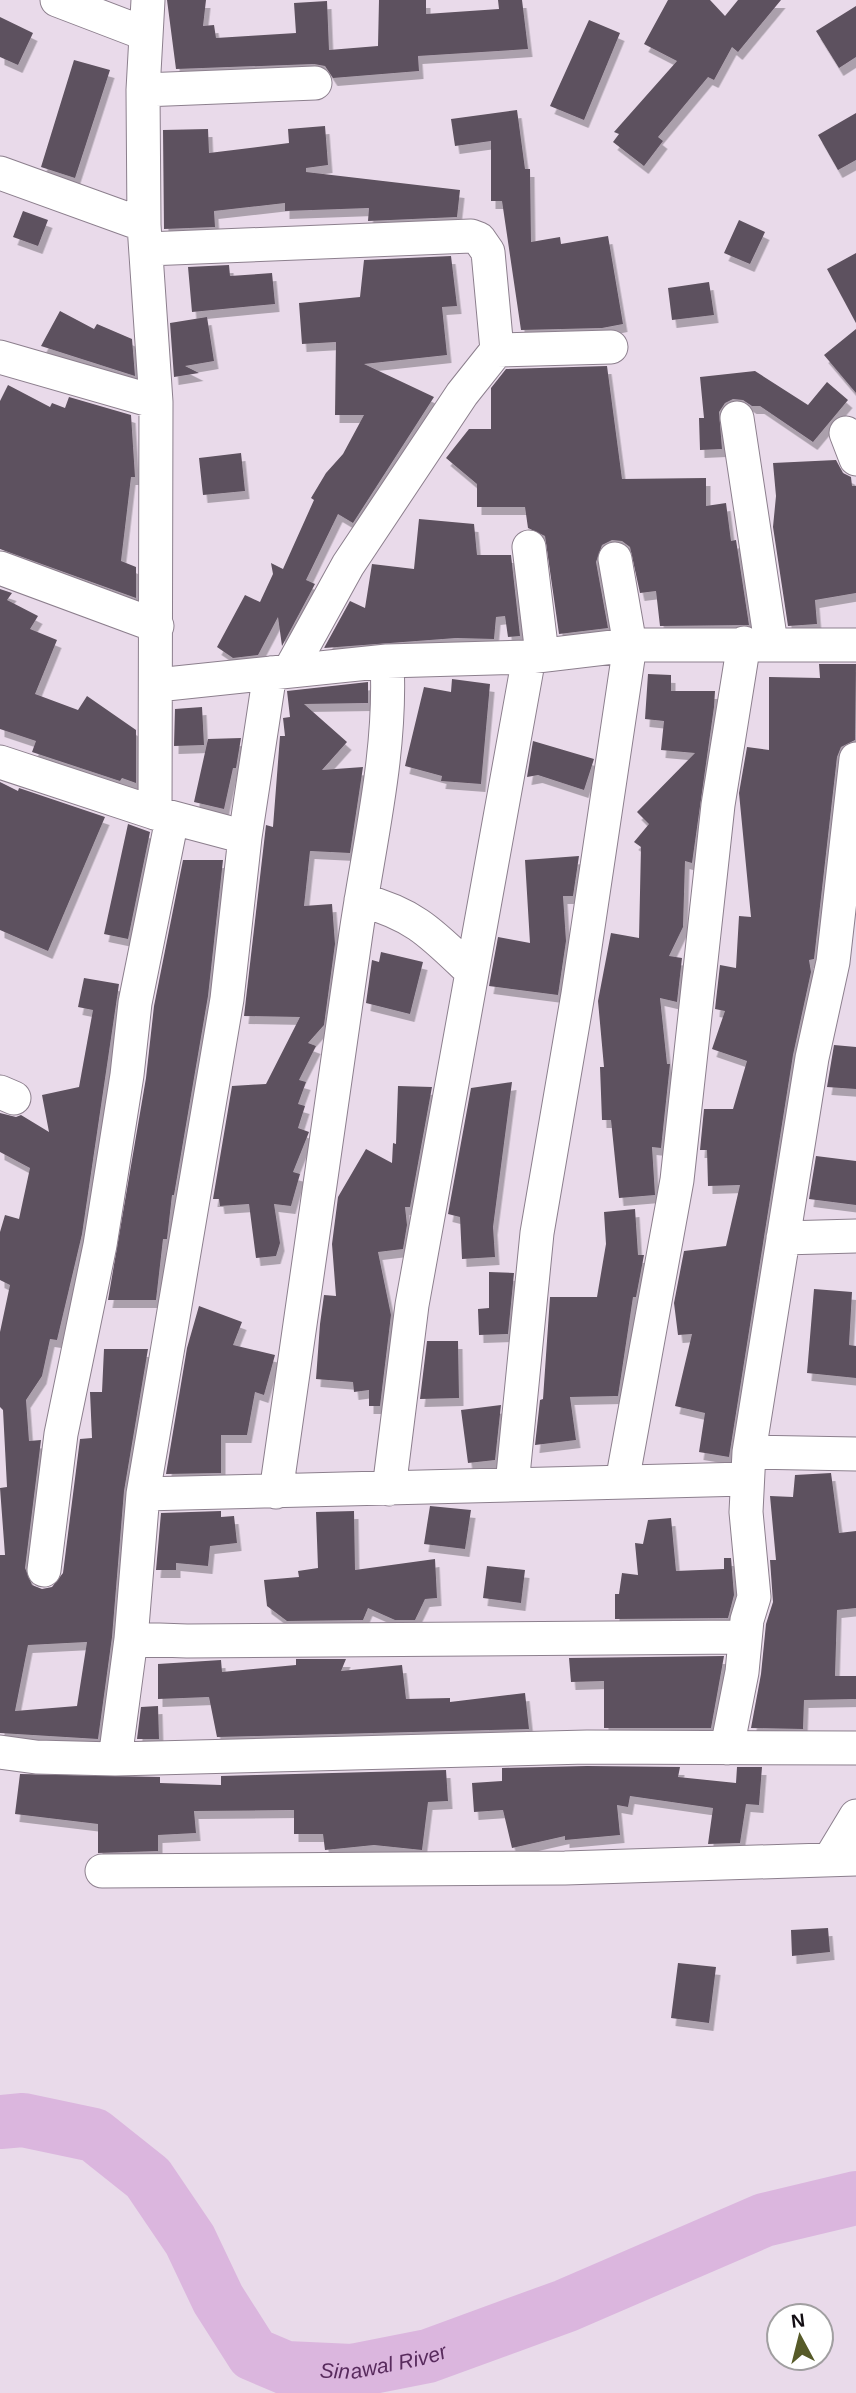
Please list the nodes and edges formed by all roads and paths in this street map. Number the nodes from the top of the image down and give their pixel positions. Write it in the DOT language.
graph roads {
  1 [pos="57,0"];
  2 [pos="148,0"];
  3 [pos="146,34"];
  4 [pos="315,83"];
  5 [pos="143,90"];
  6 [pos="0,173"];
  7 [pos="145,237"];
  8 [pos="611,347"];
  9 [pos="497,350"];
  10 [pos="0,357"];
  11 [pos="156,402"];
  12 [pos="737,418"];
  13 [pos="528,547"];
  14 [pos="615,559"];
  15 [pos="0,568"];
  16 [pos="157,626"];
  17 [pos="757,643"];
  18 [pos="630,645"];
  19 [pos="856,645"];
  20 [pos="535,656"];
  21 [pos="387,661"];
  22 [pos="280,672"];
  23 [pos="156,685"];
  24 [pos="856,759"];
  25 [pos="0,762"];
  26 [pos="164,816"];
  27 [pos="245,837"];
  28 [pos="361,900"];
  29 [pos="844,963"];
  30 [pos="472,972"];
  31 [pos="856,1236"];
  32 [pos="783,1238"];
  33 [pos="856,1454"];
  34 [pos="748,1465"];
  35 [pos="622,1482"];
  36 [pos="512,1485"];
  37 [pos="389,1489"];
  38 [pos="276,1492"];
  39 [pos="143,1494"];
  40 [pos="44,1570"];
  41 [pos="745,1637"];
  42 [pos="131,1639"];
  43 [pos="727,1748"];
  44 [pos="0,1752"];
  45 [pos="852,1753"];
  46 [pos="114,1759"];
  47 [pos="856,1816"];
  48 [pos="843,1859"];
  49 [pos="102,1871"];
  1 -- 3 [label="street"];
  2 -- 3 [label="street"];
  3 -- 5 [label="street"];
  4 -- 5 [label="street"];
  5 -- 7 [label="street"];
  6 -- 7 [label="street"];
  7 -- 9 [label="street"];
  7 -- 11 [label="street"];
  8 -- 9 [label="street"];
  9 -- 22 [label="street"];
  10 -- 11 [label="street"];
  11 -- 16 [label="street"];
  12 -- 17 [label="street"];
  13 -- 20 [label="street"];
  14 -- 18 [label="street"];
  15 -- 16 [label="street"];
  16 -- 23 [label="street"];
  17 -- 18 [label="street"];
  17 -- 19 [label="street"];
  17 -- 35 [label="street"];
  18 -- 20 [label="street"];
  18 -- 36 [label="street"];
  20 -- 21 [label="street"];
  20 -- 30 [label="street"];
  21 -- 22 [label="street"];
  21 -- 28 [label="street"];
  22 -- 23 [label="street"];
  22 -- 27 [label="street"];
  23 -- 26 [label="street"];
  24 -- 29 [label="street"];
  25 -- 26 [label="street"];
  26 -- 27 [label="street"];
  26 -- 40 [label="street"];
  27 -- 39 [label="street"];
  28 -- 30 [label="street"];
  28 -- 38 [label="street"];
  29 -- 32 [label="street"];
  30 -- 37 [label="street"];
  31 -- 32 [label="street"];
  32 -- 34 [label="street"];
  33 -- 34 [label="street"];
  34 -- 35 [label="street"];
  34 -- 41 [label="street"];
  35 -- 36 [label="street"];
  36 -- 37 [label="street"];
  37 -- 38 [label="street"];
  38 -- 39 [label="street"];
  39 -- 42 [label="street"];
  41 -- 42 [label="street"];
  41 -- 43 [label="street"];
  42 -- 46 [label="street"];
  43 -- 45 [label="street"];
  43 -- 46 [label="street"];
  44 -- 46 [label="street"];
  47 -- 48 [label="street"];
  48 -- 49 [label="street"];
}
